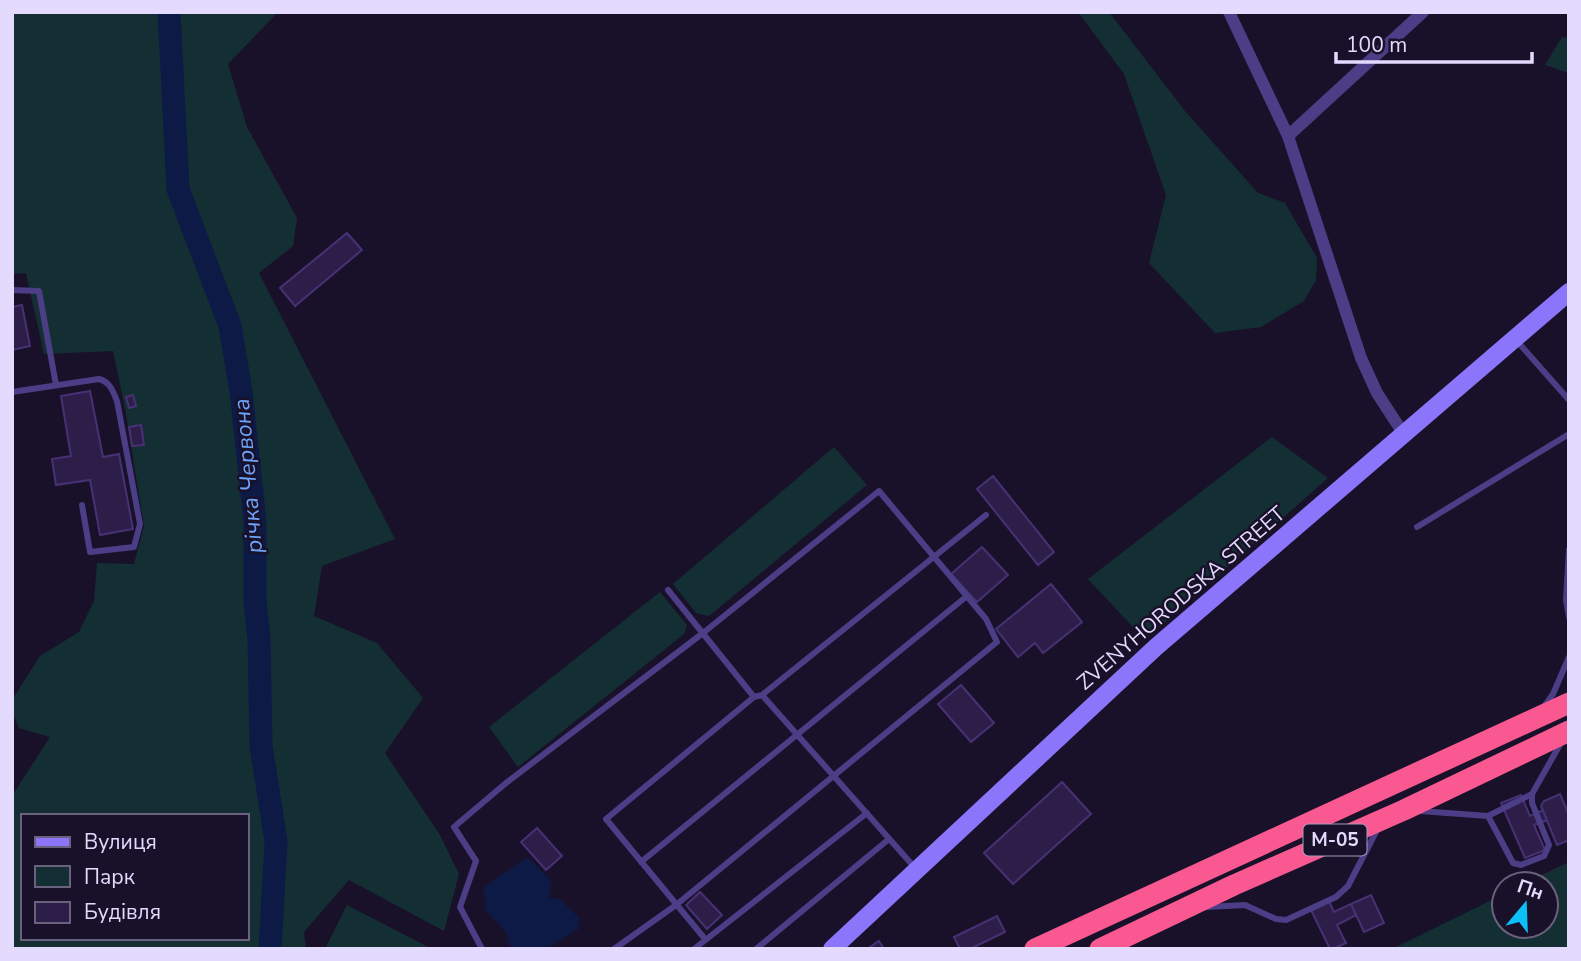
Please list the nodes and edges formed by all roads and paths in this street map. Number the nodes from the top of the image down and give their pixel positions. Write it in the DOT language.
graph roads {
  1 [pos="1229,12"];
  2 [pos="1423,12"];
  3 [pos="1288,136"];
  4 [pos="12,290"];
  5 [pos="1569,292"];
  6 [pos="1515,338"];
  7 [pos="56,385"];
  8 [pos="12,392"];
  9 [pos="1569,400"];
  10 [pos="1403,433"];
  11 [pos="1569,434"];
  12 [pos="82,505"];
  13 [pos="986,514"];
  14 [pos="1417,527"];
  15 [pos="1569,550"];
  16 [pos="934,557"];
  17 [pos="668,590"];
  18 [pos="967,596"];
  19 [pos="1569,617"];
  20 [pos="703,633"];
  21 [pos="1569,657"];
  22 [pos="758,696"];
  23 [pos="1569,704"];
  24 [pos="1536,718"];
  25 [pos="1569,731"];
  26 [pos="797,735"];
  27 [pos="832,775"];
  28 [pos="1532,794"];
  29 [pos="1404,810"];
  30 [pos="866,813"];
  31 [pos="1488,816"];
  32 [pos="1383,819"];
  33 [pos="889,839"];
  34 [pos="641,862"];
  35 [pos="917,870"];
  36 [pos="676,905"];
  37 [pos="1178,911"];
  38 [pos="705,939"];
  39 [pos="482,949"];
  40 [pos="614,949"];
  41 [pos="694,949"];
  42 [pos="755,949"];
  43 [pos="832,949"];
  44 [pos="1035,949"];
  45 [pos="1100,949"];
  1 -- 3 [label="street"];
  2 -- 3 [label="street"];
  3 -- 10 [label="street"];
  4 -- 7 [label="lane"];
  5 -- 6 [label="street, ZVENYHORODSKA STREET"];
  6 -- 9 [label="lane"];
  6 -- 10 [label="street, ZVENYHORODSKA STREET"];
  7 -- 8 [label="lane"];
  7 -- 12 [label="lane"];
  10 -- 35 [label="street, ZVENYHORODSKA STREET"];
  11 -- 14 [label="lane"];
  13 -- 16 [label="lane"];
  15 -- 19 [label="lane"];
  16 -- 18 [label="lane"];
  16 -- 20 [label="lane"];
  16 -- 22 [label="lane"];
  17 -- 20 [label="lane"];
  18 -- 26 [label="lane"];
  18 -- 27 [label="lane"];
  20 -- 22 [label="lane"];
  20 -- 39 [label="lane"];
  21 -- 24 [label="lane"];
  22 -- 26 [label="lane"];
  22 -- 34 [label="lane"];
  23 -- 24 [label="highway, М-05"];
  24 -- 44 [label="highway, М-05"];
  25 -- 28 [label="lane"];
  25 -- 29 [label="highway, М-05"];
  26 -- 27 [label="lane"];
  26 -- 34 [label="lane"];
  27 -- 30 [label="lane"];
  27 -- 36 [label="lane"];
  28 -- 31 [label="lane"];
  28 -- 31 [label="lane"];
  29 -- 31 [label="lane"];
  29 -- 32 [label="highway, М-05"];
  30 -- 33 [label="lane"];
  30 -- 38 [label="lane"];
  32 -- 37 [label="highway, М-05"];
  32 -- 37 [label="lane"];
  33 -- 35 [label="lane"];
  33 -- 42 [label="lane"];
  34 -- 36 [label="lane"];
  35 -- 43 [label="street, ZVENYHORODSKA STREET"];
  36 -- 38 [label="lane"];
  36 -- 40 [label="lane"];
  37 -- 45 [label="highway, М-05"];
  38 -- 41 [label="lane"];
}
